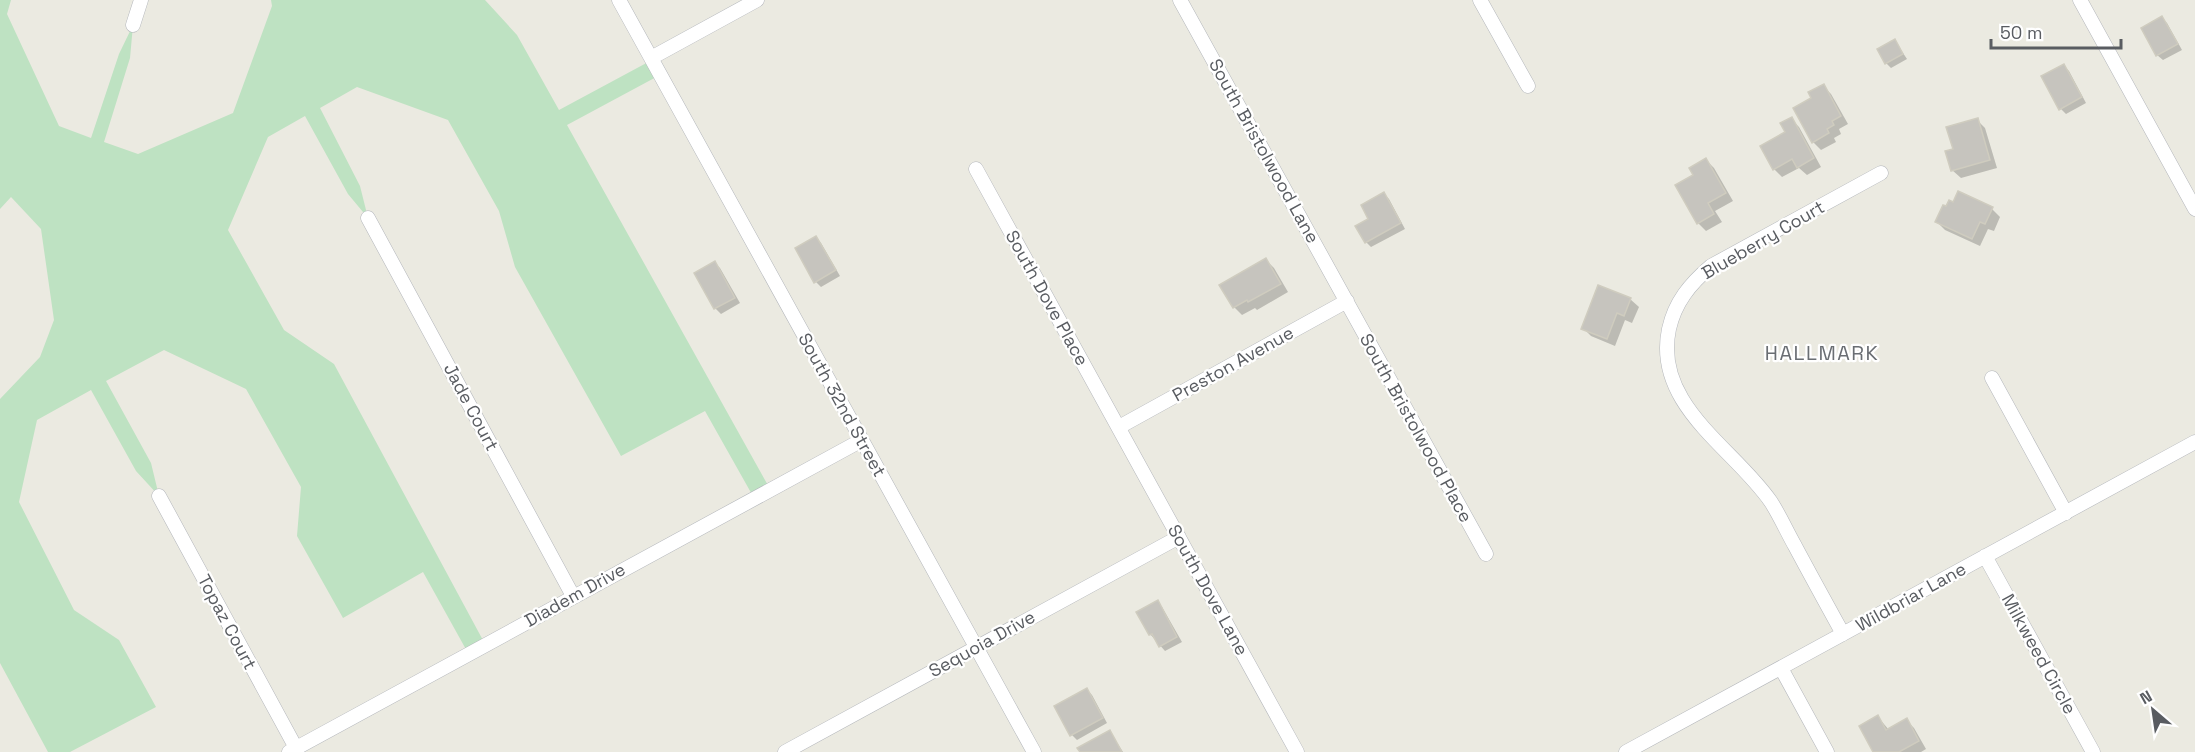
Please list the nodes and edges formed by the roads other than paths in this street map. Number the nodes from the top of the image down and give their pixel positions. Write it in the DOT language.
graph roads {
  1 [pos="141,0"];
  2 [pos="619,0"];
  3 [pos="757,0"];
  4 [pos="1180,0"];
  5 [pos="1480,0"];
  6 [pos="2080,0"];
  7 [pos="133,25"];
  8 [pos="651,58"];
  9 [pos="1528,86"];
  10 [pos="976,169"];
  11 [pos="1881,173"];
  12 [pos="2195,209"];
  13 [pos="368,218"];
  14 [pos="1347,301"];
  15 [pos="1992,378"];
  16 [pos="1119,427"];
  17 [pos="862,440"];
  18 [pos="2193,448"];
  19 [pos="159,496"];
  20 [pos="2066,513"];
  21 [pos="1179,537"];
  22 [pos="1486,554"];
  23 [pos="1985,556"];
  24 [pos="573,596"];
  25 [pos="1843,634"];
  26 [pos="976,648"];
  27 [pos="1781,668"];
  28 [pos="292,750"];
  29 [pos="785,752"];
  30 [pos="1034,752"];
  31 [pos="1297,752"];
  32 [pos="1626,752"];
  33 [pos="1827,752"];
  34 [pos="2093,752"];
  1 -- 7 [label="street"];
  2 -- 8 [label="street, South 32nd Street"];
  3 -- 8 [label="street"];
  4 -- 14 [label="street, South Bristolwood Lane"];
  5 -- 9 [label="street"];
  6 -- 12 [label="street"];
  8 -- 17 [label="street, South 32nd Street"];
  10 -- 16 [label="street, South Dove Place"];
  11 -- 25 [label="street, Blueberry Court"];
  13 -- 24 [label="street, Jade Court"];
  14 -- 16 [label="street, Preston Avenue"];
  14 -- 22 [label="street, South Bristolwood Place"];
  15 -- 20 [label="street"];
  16 -- 21 [label="street, South Dove Lane"];
  17 -- 24 [label="street, Diadem Drive"];
  17 -- 26 [label="street, South 32nd Street"];
  18 -- 20 [label="street, Wildbriar Lane"];
  19 -- 28 [label="street, Topaz Court"];
  20 -- 23 [label="street, Wildbriar Lane"];
  21 -- 26 [label="street, Sequoia Drive"];
  21 -- 31 [label="street, South Dove Lane"];
  23 -- 25 [label="street, Wildbriar Lane"];
  23 -- 34 [label="street, Milkweed Circle"];
  24 -- 28 [label="street, Diadem Drive"];
  25 -- 27 [label="street, Wildbriar Lane"];
  26 -- 29 [label="street, Sequoia Drive"];
  26 -- 30 [label="street, South 32nd Street"];
  27 -- 32 [label="street, Wildbriar Lane"];
  27 -- 33 [label="street"];
}
